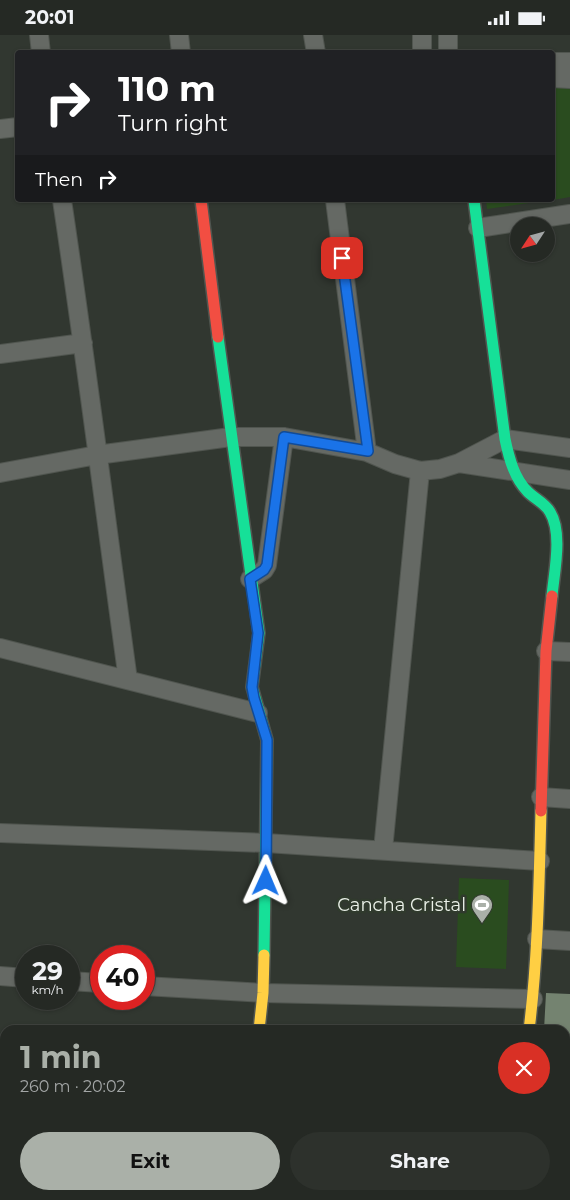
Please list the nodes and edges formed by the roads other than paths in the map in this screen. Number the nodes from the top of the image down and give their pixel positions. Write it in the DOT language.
graph roads {
  1 [pos="39,35"];
  2 [pos="179,35"];
  3 [pos="313,35"];
  4 [pos="422,35"];
  5 [pos="448,35"];
  6 [pos="41,50"];
  7 [pos="182,50"];
  8 [pos="316,50"];
  9 [pos="422,50"];
  10 [pos="448,50"];
  11 [pos="555,62"];
  12 [pos="570,62"];
  13 [pos="555,78"];
  14 [pos="570,79"];
  15 [pos="15,127"];
  16 [pos="0,129"];
  17 [pos="62,202"];
  18 [pos="201,202"];
  19 [pos="335,202"];
  20 [pos="474,202"];
  21 [pos="570,214"];
  22 [pos="478,228"];
  23 [pos="83,343"];
  24 [pos="0,354"];
  25 [pos="231,437"];
  26 [pos="284,437"];
  27 [pos="505,439"];
  28 [pos="570,448"];
  29 [pos="368,451"];
  30 [pos="97,455"];
  31 [pos="460,463"];
  32 [pos="420,471"];
  33 [pos="514,472"];
  34 [pos="0,473"];
  35 [pos="570,480"];
  36 [pos="250,579"];
  37 [pos="0,648"];
  38 [pos="546,651"];
  39 [pos="570,652"];
  40 [pos="128,680"];
  41 [pos="258,713"];
  42 [pos="541,797"];
  43 [pos="570,799"];
  44 [pos="0,833"];
  45 [pos="266,843"];
  46 [pos="383,850"];
  47 [pos="540,861"];
  48 [pos="537,939"];
  49 [pos="570,941"];
  50 [pos="0,976"];
  51 [pos="15,977"];
  52 [pos="155,986"];
  53 [pos="263,993"];
  54 [pos="533,999"];
  55 [pos="260,1025"];
  56 [pos="530,1025"];
  1 -- 6 [label="street"];
  2 -- 7 [label="street"];
  3 -- 8 [label="street"];
  4 -- 9 [label="street"];
  5 -- 10 [label="street"];
  11 -- 12 [label="street"];
  13 -- 14 [label="street"];
  15 -- 16 [label="street"];
  17 -- 23 [label="street"];
  18 -- 25 [label="street"];
  19 -- 29 [label="street"];
  20 -- 22 [label="street"];
  21 -- 22 [label="street"];
  22 -- 27 [label="street"];
  23 -- 24 [label="street"];
  23 -- 30 [label="street"];
  25 -- 26 [label="street"];
  25 -- 30 [label="street"];
  25 -- 36 [label="street"];
  26 -- 29 [label="street"];
  26 -- 36 [label="street"];
  27 -- 28 [label="street"];
  27 -- 31 [label="street"];
  27 -- 33 [label="street"];
  29 -- 32 [label="street"];
  30 -- 34 [label="street"];
  30 -- 40 [label="street"];
  31 -- 32 [label="street"];
  31 -- 33 [label="street"];
  32 -- 46 [label="street"];
  33 -- 35 [label="street"];
  33 -- 38 [label="street"];
  36 -- 41 [label="street"];
  37 -- 40 [label="street"];
  38 -- 39 [label="street"];
  38 -- 42 [label="street"];
  40 -- 41 [label="street"];
  41 -- 45 [label="street"];
  42 -- 43 [label="street"];
  42 -- 47 [label="street"];
  44 -- 45 [label="street"];
  45 -- 46 [label="street"];
  45 -- 53 [label="street"];
  46 -- 47 [label="street"];
  47 -- 48 [label="street"];
  48 -- 49 [label="street"];
  48 -- 54 [label="street"];
  50 -- 51 [label="street"];
  52 -- 53 [label="street"];
  53 -- 54 [label="street"];
  53 -- 55 [label="street"];
  54 -- 56 [label="street"];
}
